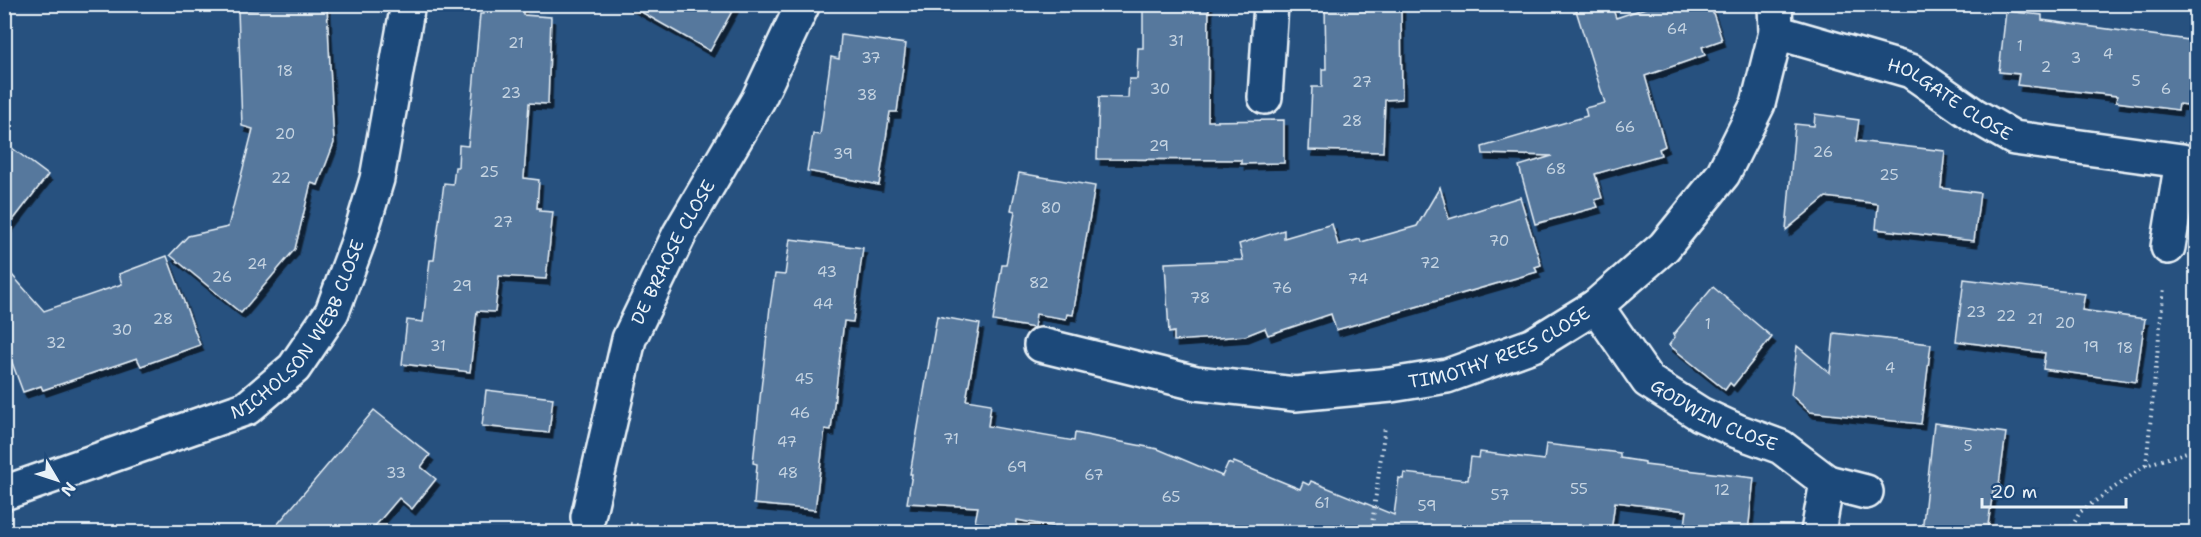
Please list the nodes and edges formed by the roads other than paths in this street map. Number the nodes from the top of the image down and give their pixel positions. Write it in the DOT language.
graph roads {
  1 [pos="408,4"];
  2 [pos="803,4"];
  3 [pos="1271,4"];
  4 [pos="1776,18"];
  5 [pos="1265,97"];
  6 [pos="2168,247"];
  7 [pos="1596,306"];
  8 [pos="1041,345"];
  9 [pos="1827,482"];
  10 [pos="1866,492"];
  11 [pos="4,493"];
  12 [pos="588,517"];
  13 [pos="1818,532"];
  1 -- 11 [label="street, NICHOLSON WEBB CLOSE"];
  2 -- 12 [label="street, DE BRAOSE CLOSE"];
  3 -- 5 [label="street"];
  4 -- 6 [label="street, HOLGATE CLOSE"];
  4 -- 7 [label="street, TIMOTHY REES CLOSE"];
  7 -- 8 [label="street, TIMOTHY REES CLOSE"];
  7 -- 9 [label="street, GODWIN CLOSE"];
  9 -- 10 [label="street, GODWIN CLOSE"];
  9 -- 13 [label="street"];
}
